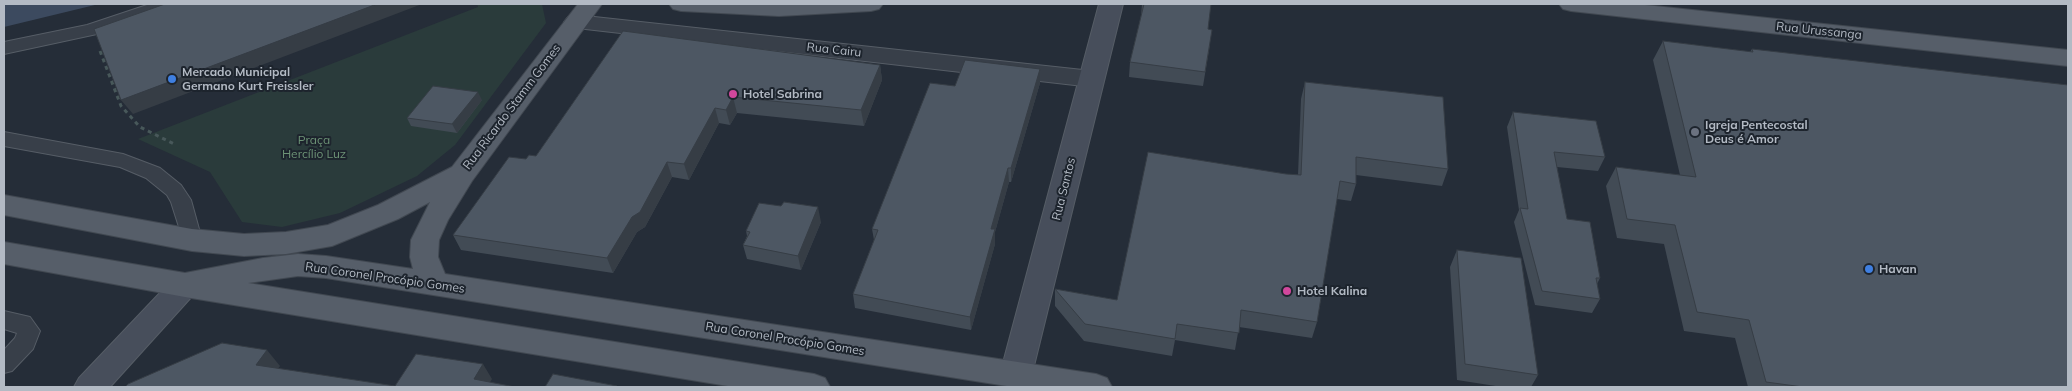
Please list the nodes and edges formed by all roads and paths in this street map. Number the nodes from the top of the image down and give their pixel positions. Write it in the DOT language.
graph roads {
  1 [pos="166,4"];
  2 [pos="681,4"];
  3 [pos="871,4"];
  4 [pos="1112,4"];
  5 [pos="1571,4"];
  6 [pos="583,13"];
  7 [pos="91,30"];
  8 [pos="4,48"];
  9 [pos="2068,58"];
  10 [pos="1092,78"];
  11 [pos="4,139"];
  12 [pos="174,144"];
  13 [pos="462,174"];
  14 [pos="4,205"];
  15 [pos="192,240"];
  16 [pos="4,253"];
  17 [pos="185,285"];
  18 [pos="436,285"];
  19 [pos="4,320"];
  20 [pos="4,364"];
  21 [pos="1016,374"];
  22 [pos="728,381"];
  23 [pos="90,387"];
  24 [pos="814,387"];
  25 [pos="1096,387"];
  1 -- 7 [label="lane"];
  2 -- 3 [label="main road"];
  4 -- 10 [label="street, Rua Santos"];
  5 -- 9 [label="main road, Rua Urussanga"];
  6 -- 10 [label="street, Rua Cairu"];
  6 -- 13 [label="main road, Rua Ricardo Stamm Gomes"];
  7 -- 8 [label="lane"];
  7 -- 12 [label="path"];
  10 -- 21 [label="street, Rua Santos"];
  11 -- 15 [label="lane"];
  13 -- 15 [label="main road, Rua Ricardo Stamm Gomes"];
  13 -- 18 [label="main road"];
  14 -- 15 [label="main road, Rua Ricardo Stamm Gomes"];
  15 -- 17 [label="main road"];
  16 -- 17 [label="main road"];
  17 -- 18 [label="main road, Rua Coronel Procópio Gomes"];
  17 -- 22 [label="main road"];
  17 -- 23 [label="street"];
  18 -- 21 [label="main road, Rua Coronel Procópio Gomes"];
  19 -- 20 [label="lane"];
  21 -- 25 [label="main road, Rua Coronel Procópio Gomes"];
  22 -- 24 [label="main road"];
}
